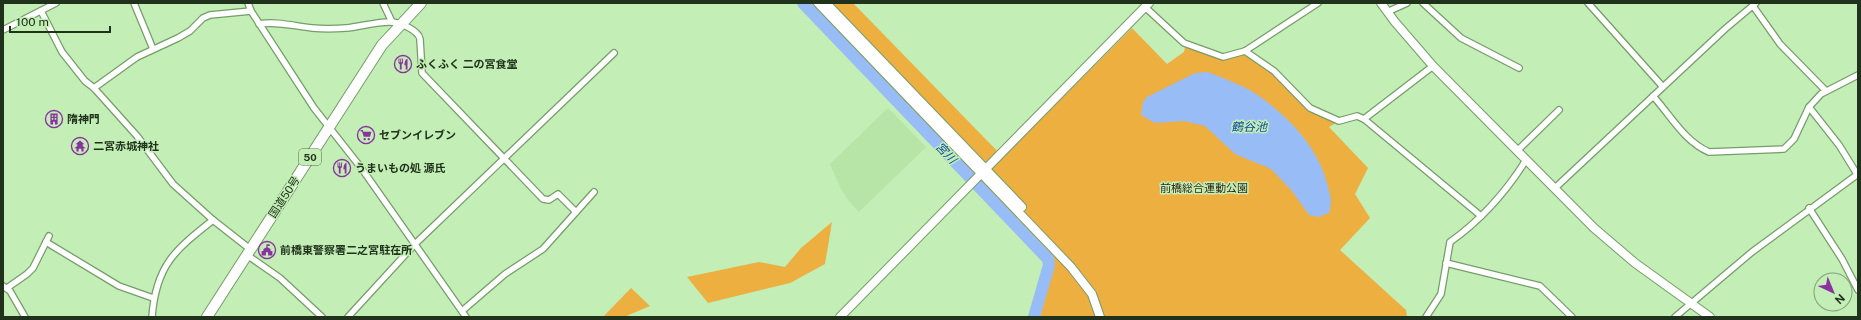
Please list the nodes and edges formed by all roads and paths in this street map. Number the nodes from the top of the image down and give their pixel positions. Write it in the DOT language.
graph roads {
  1 [pos="56,3"];
  2 [pos="134,3"];
  3 [pos="248,3"];
  4 [pos="383,3"];
  5 [pos="420,3"];
  6 [pos="818,3"];
  7 [pos="826,3"];
  8 [pos="1318,3"];
  9 [pos="1381,3"];
  10 [pos="1406,3"];
  11 [pos="1423,3"];
  12 [pos="1588,3"];
  13 [pos="1754,4"];
  14 [pos="1147,5"];
  15 [pos="41,11"];
  16 [pos="251,11"];
  17 [pos="1387,12"];
  18 [pos="395,23"];
  19 [pos="259,24"];
  20 [pos="3,30"];
  21 [pos="153,49"];
  22 [pos="1245,51"];
  23 [pos="614,53"];
  24 [pos="1433,66"];
  25 [pos="1519,68"];
  26 [pos="1858,75"];
  27 [pos="1663,87"];
  28 [pos="94,88"];
  29 [pos="1826,91"];
  30 [pos="1653,96"];
  31 [pos="1809,107"];
  32 [pos="1559,110"];
  33 [pos="1364,119"];
  34 [pos="330,126"];
  35 [pos="1517,151"];
  36 [pos="504,158"];
  37 [pos="1526,160"];
  38 [pos="982,173"];
  39 [pos="1857,177"];
  40 [pos="1555,188"];
  41 [pos="594,192"];
  42 [pos="1809,208"];
  43 [pos="576,212"];
  44 [pos="1481,216"];
  45 [pos="213,220"];
  46 [pos="49,236"];
  47 [pos="46,242"];
  48 [pos="416,244"];
  49 [pos="248,252"];
  50 [pos="1446,262"];
  51 [pos="5,287"];
  52 [pos="1858,290"];
  53 [pos="153,298"];
  54 [pos="1690,303"];
  55 [pos="462,311"];
  56 [pos="25,317"];
  57 [pos="152,317"];
  58 [pos="207,317"];
  59 [pos="322,317"];
  60 [pos="348,317"];
  61 [pos="466,317"];
  62 [pos="840,317"];
  63 [pos="1100,317"];
  64 [pos="1106,317"];
  65 [pos="1426,317"];
  66 [pos="1572,317"];
  67 [pos="1675,317"];
  68 [pos="1710,317"];
  1 -- 15 [label="street"];
  2 -- 21 [label="street"];
  3 -- 16 [label="street"];
  4 -- 18 [label="street"];
  5 -- 18 [label="highway, 国道50号 / 50"];
  6 -- 38 [label="street"];
  7 -- 38 [label="street"];
  8 -- 22 [label="street"];
  9 -- 17 [label="street"];
  10 -- 17 [label="street"];
  11 -- 25 [label="street"];
  12 -- 27 [label="street"];
  13 -- 27 [label="street"];
  13 -- 29 [label="street"];
  14 -- 22 [label="street"];
  14 -- 38 [label="street"];
  15 -- 20 [label="street"];
  15 -- 28 [label="street"];
  16 -- 19 [label="street"];
  16 -- 21 [label="street"];
  17 -- 24 [label="street"];
  18 -- 19 [label="street"];
  18 -- 34 [label="highway, 国道50号 / 50"];
  18 -- 36 [label="street"];
  19 -- 34 [label="street"];
  21 -- 28 [label="street"];
  22 -- 33 [label="street"];
  23 -- 36 [label="street"];
  24 -- 33 [label="street"];
  24 -- 35 [label="street"];
  26 -- 29 [label="street"];
  27 -- 30 [label="street"];
  28 -- 45 [label="street"];
  29 -- 31 [label="street"];
  30 -- 31 [label="street"];
  30 -- 40 [label="street"];
  31 -- 39 [label="street"];
  32 -- 35 [label="street"];
  33 -- 44 [label="street"];
  34 -- 48 [label="street"];
  34 -- 49 [label="highway, 国道50号 / 50"];
  35 -- 37 [label="street"];
  36 -- 43 [label="street"];
  36 -- 48 [label="street"];
  37 -- 40 [label="street"];
  37 -- 44 [label="street"];
  38 -- 62 [label="street"];
  38 -- 63 [label="street"];
  38 -- 64 [label="street"];
  39 -- 42 [label="street"];
  40 -- 54 [label="street"];
  41 -- 43 [label="street"];
  42 -- 52 [label="street"];
  42 -- 54 [label="street"];
  43 -- 55 [label="street"];
  44 -- 50 [label="street"];
  45 -- 49 [label="street"];
  45 -- 53 [label="street"];
  46 -- 47 [label="street"];
  47 -- 51 [label="street"];
  47 -- 53 [label="street"];
  48 -- 55 [label="street"];
  48 -- 60 [label="street"];
  49 -- 58 [label="highway, 国道50号 / 50"];
  49 -- 59 [label="street"];
  50 -- 65 [label="street"];
  50 -- 66 [label="street"];
  51 -- 56 [label="street"];
  53 -- 57 [label="street"];
  54 -- 67 [label="street"];
  54 -- 68 [label="street"];
  55 -- 61 [label="street"];
}
